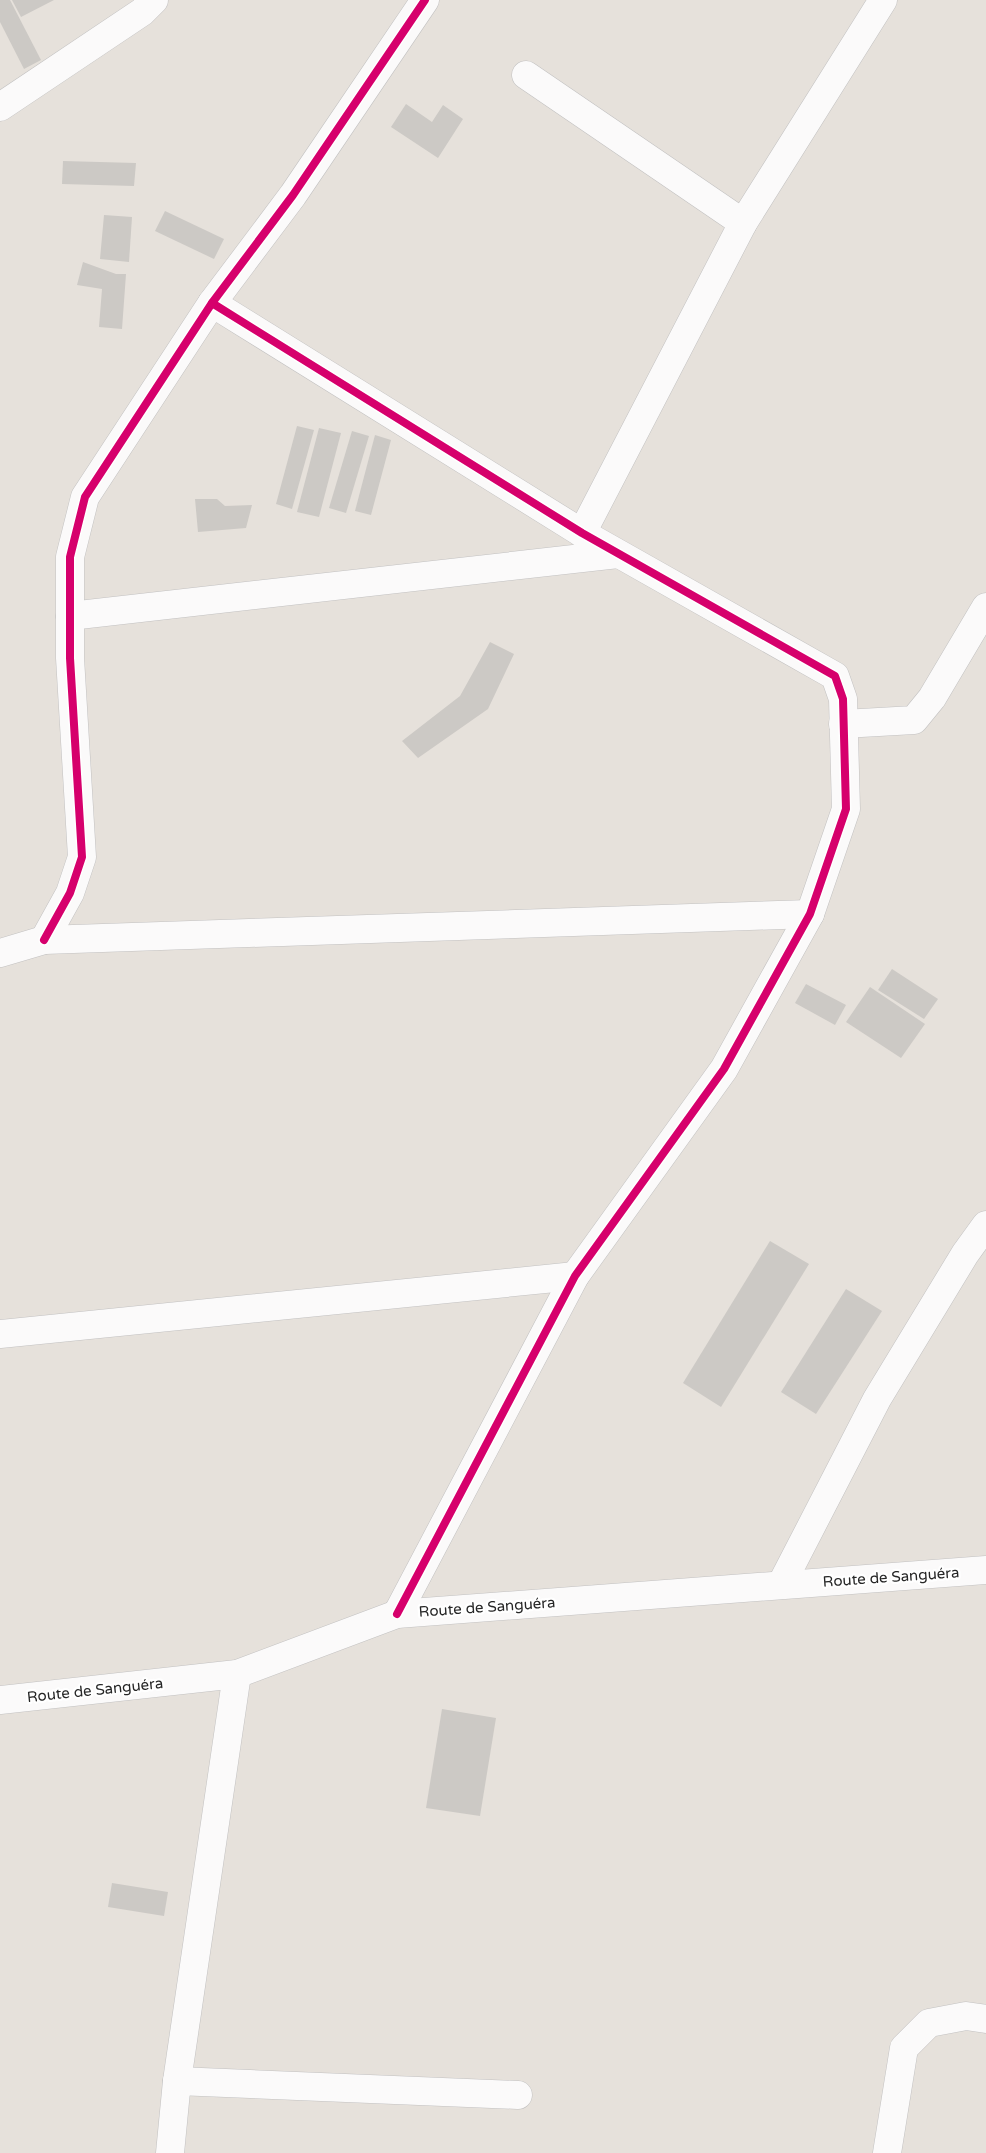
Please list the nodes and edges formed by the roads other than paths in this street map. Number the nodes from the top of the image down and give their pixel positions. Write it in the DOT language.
graph roads {
  1 [pos="154,0"];
  2 [pos="425,0"];
  3 [pos="883,0"];
  4 [pos="526,75"];
  5 [pos="0,107"];
  6 [pos="742,223"];
  7 [pos="212,303"];
  8 [pos="582,533"];
  9 [pos="618,554"];
  10 [pos="986,607"];
  11 [pos="70,616"];
  12 [pos="842,724"];
  13 [pos="810,914"];
  14 [pos="44,940"];
  15 [pos="0,953"];
  16 [pos="986,1225"];
  17 [pos="575,1276"];
  18 [pos="0,1334"];
  19 [pos="986,1570"];
  20 [pos="781,1585"];
  21 [pos="396,1614"];
  22 [pos="237,1674"];
  23 [pos="0,1700"];
  24 [pos="986,2019"];
  25 [pos="177,2081"];
  26 [pos="518,2095"];
  27 [pos="170,2153"];
  28 [pos="887,2153"];
  1 -- 5 [label="street"];
  2 -- 7 [label="street"];
  3 -- 6 [label="street"];
  4 -- 6 [label="street"];
  6 -- 8 [label="street"];
  7 -- 8 [label="street"];
  7 -- 11 [label="street"];
  8 -- 9 [label="street"];
  9 -- 11 [label="street"];
  9 -- 12 [label="street"];
  10 -- 12 [label="street"];
  11 -- 14 [label="street"];
  12 -- 13 [label="street"];
  13 -- 14 [label="street"];
  13 -- 17 [label="street"];
  14 -- 15 [label="street"];
  16 -- 20 [label="street"];
  17 -- 18 [label="street"];
  17 -- 21 [label="street"];
  19 -- 20 [label="street, Route de Sanguéra"];
  20 -- 21 [label="street, Route de Sanguéra"];
  21 -- 22 [label="street, Route de Sanguéra"];
  22 -- 23 [label="street, Route de Sanguéra"];
  22 -- 25 [label="street"];
  24 -- 28 [label="street"];
  25 -- 26 [label="street"];
  25 -- 27 [label="street"];
}
